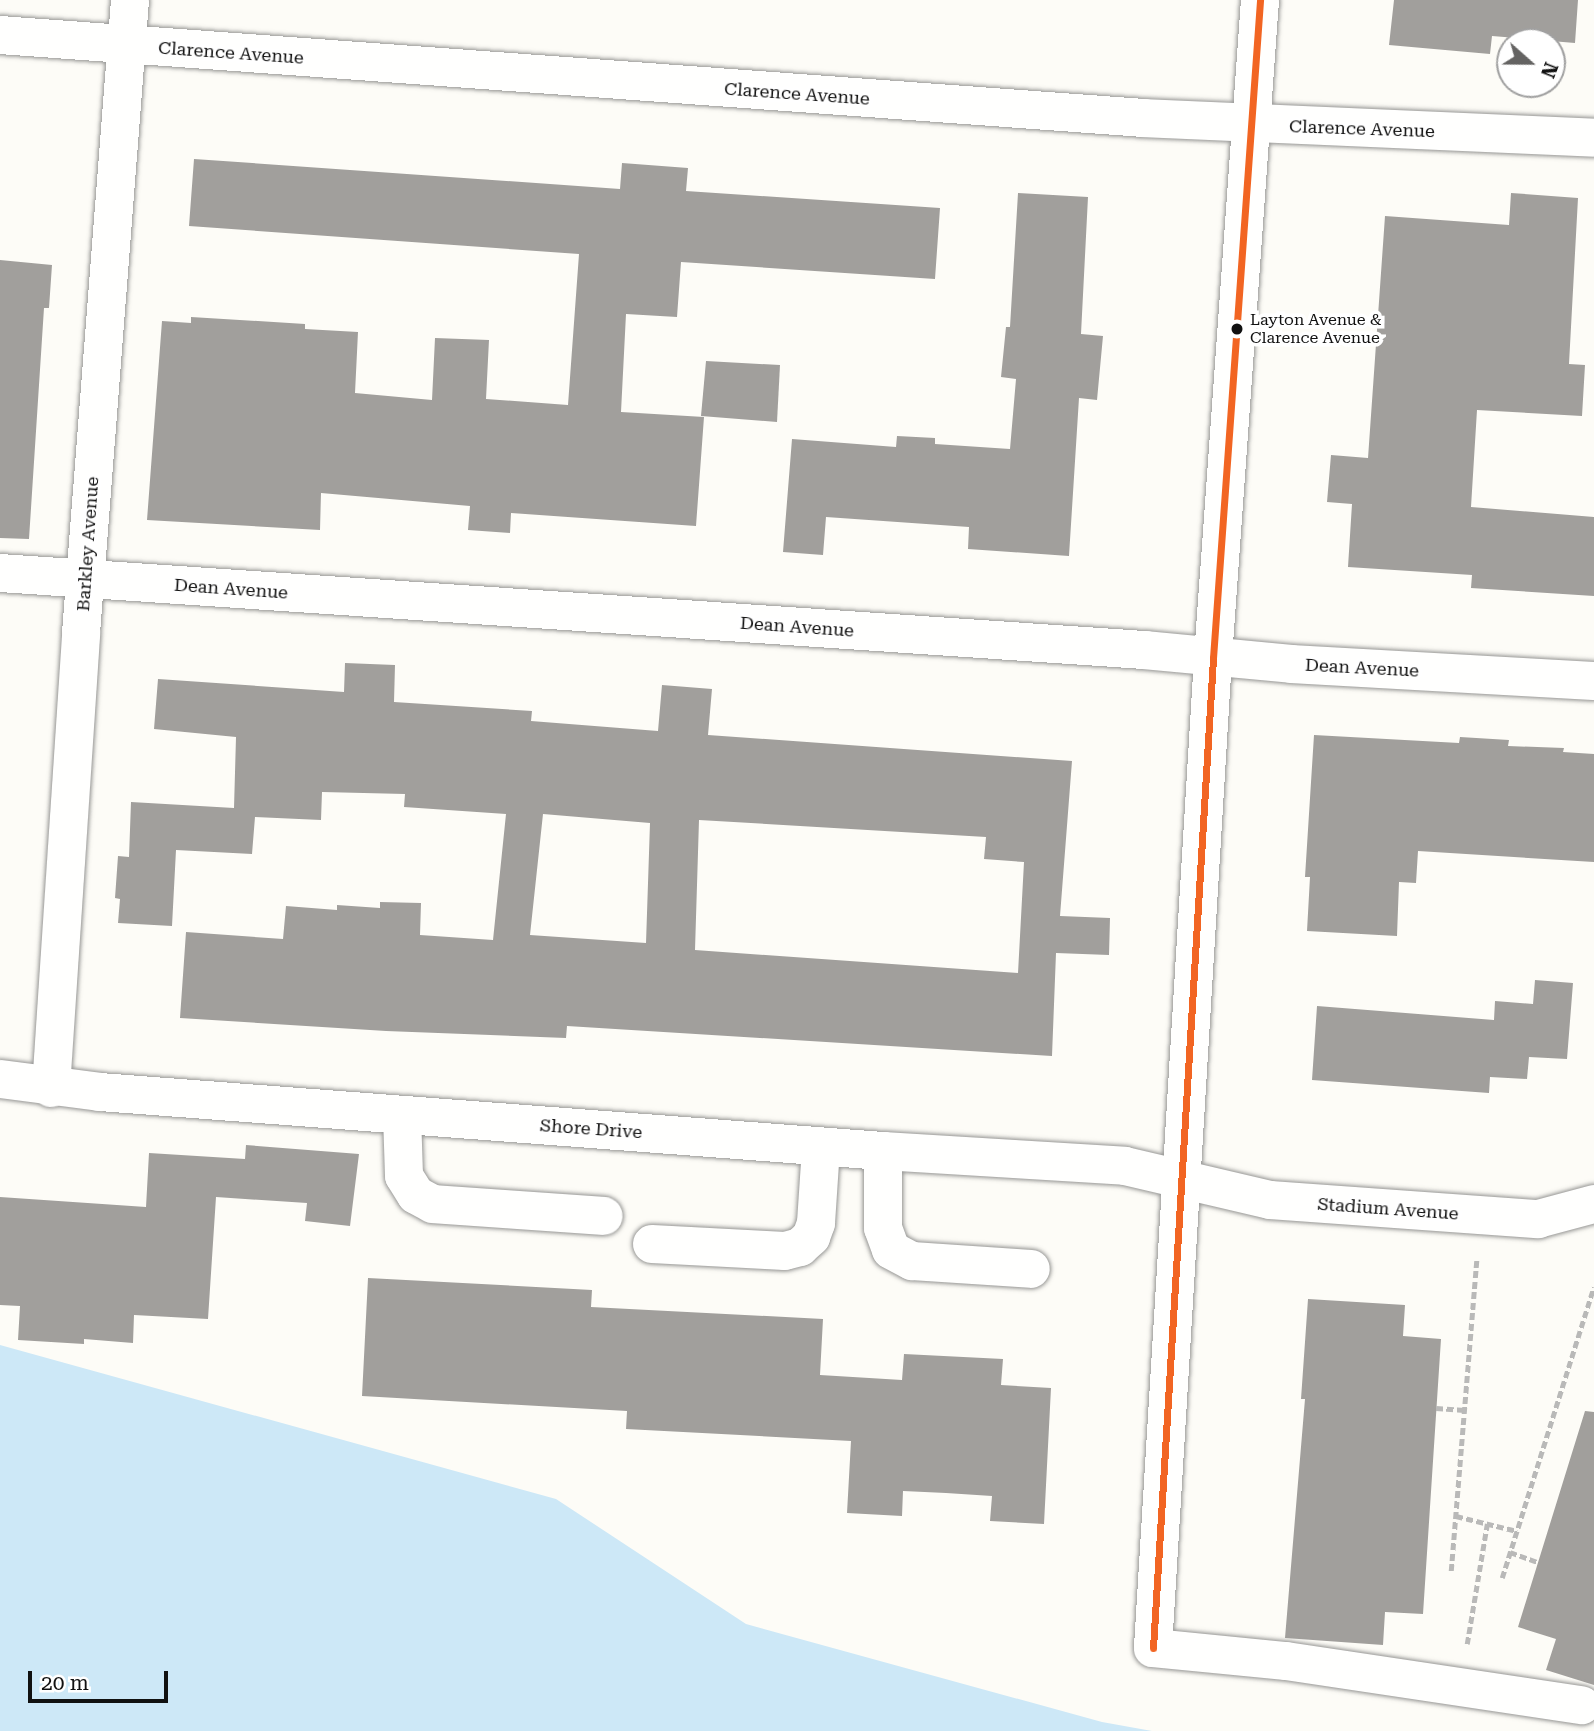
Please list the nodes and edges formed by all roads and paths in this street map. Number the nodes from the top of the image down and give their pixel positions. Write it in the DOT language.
graph roads {
  1 [pos="130,0"];
  2 [pos="1260,0"];
  3 [pos="0,35"];
  4 [pos="126,46"];
  5 [pos="1251,124"];
  6 [pos="1594,138"];
  7 [pos="0,573"];
  8 [pos="85,579"];
  9 [pos="1213,658"];
  10 [pos="1594,681"];
  11 [pos="0,1079"];
  12 [pos="51,1088"];
  13 [pos="402,1115"];
  14 [pos="821,1147"];
  15 [pos="883,1151"];
  16 [pos="1182,1179"];
  17 [pos="1594,1204"];
  18 [pos="604,1216"];
  19 [pos="1481,1216"];
  20 [pos="652,1244"];
  21 [pos="1031,1269"];
  22 [pos="1594,1287"];
  23 [pos="1436,1408"];
  24 [pos="1465,1410"];
  25 [pos="1456,1516"];
  26 [pos="1487,1524"];
  27 [pos="1517,1531"];
  28 [pos="1510,1552"];
  29 [pos="1538,1562"];
  30 [pos="1451,1571"];
  31 [pos="1502,1578"];
  32 [pos="1460,1686"];
  33 [pos="1582,1705"];
  1 -- 4 [label="street, Barkley Avenue"];
  2 -- 5 [label="street"];
  3 -- 4 [label="street, Clarence Avenue"];
  4 -- 5 [label="street, Clarence Avenue"];
  4 -- 8 [label="street, Barkley Avenue"];
  5 -- 6 [label="street, Clarence Avenue"];
  5 -- 9 [label="street"];
  7 -- 8 [label="street, Dean Avenue"];
  8 -- 9 [label="street, Dean Avenue"];
  8 -- 12 [label="street, Barkley Avenue"];
  9 -- 10 [label="street, Dean Avenue"];
  9 -- 16 [label="street"];
  11 -- 12 [label="street, Shore Drive"];
  12 -- 13 [label="street, Shore Drive"];
  13 -- 14 [label="street, Shore Drive"];
  13 -- 18 [label="street"];
  14 -- 15 [label="street, Shore Drive"];
  14 -- 20 [label="street"];
  15 -- 16 [label="street, Shore Drive"];
  15 -- 21 [label="street"];
  16 -- 19 [label="street, Stadium Avenue"];
  16 -- 32 [label="street"];
  17 -- 19 [label="street, Stadium Avenue"];
  19 -- 24 [label="path"];
  22 -- 27 [label="path"];
  23 -- 24 [label="path"];
  24 -- 25 [label="path"];
  25 -- 26 [label="path"];
  25 -- 30 [label="path"];
  26 -- 27 [label="path"];
  26 -- 32 [label="path"];
  27 -- 28 [label="path"];
  28 -- 29 [label="path"];
  28 -- 31 [label="path"];
  32 -- 33 [label="street"];
}
